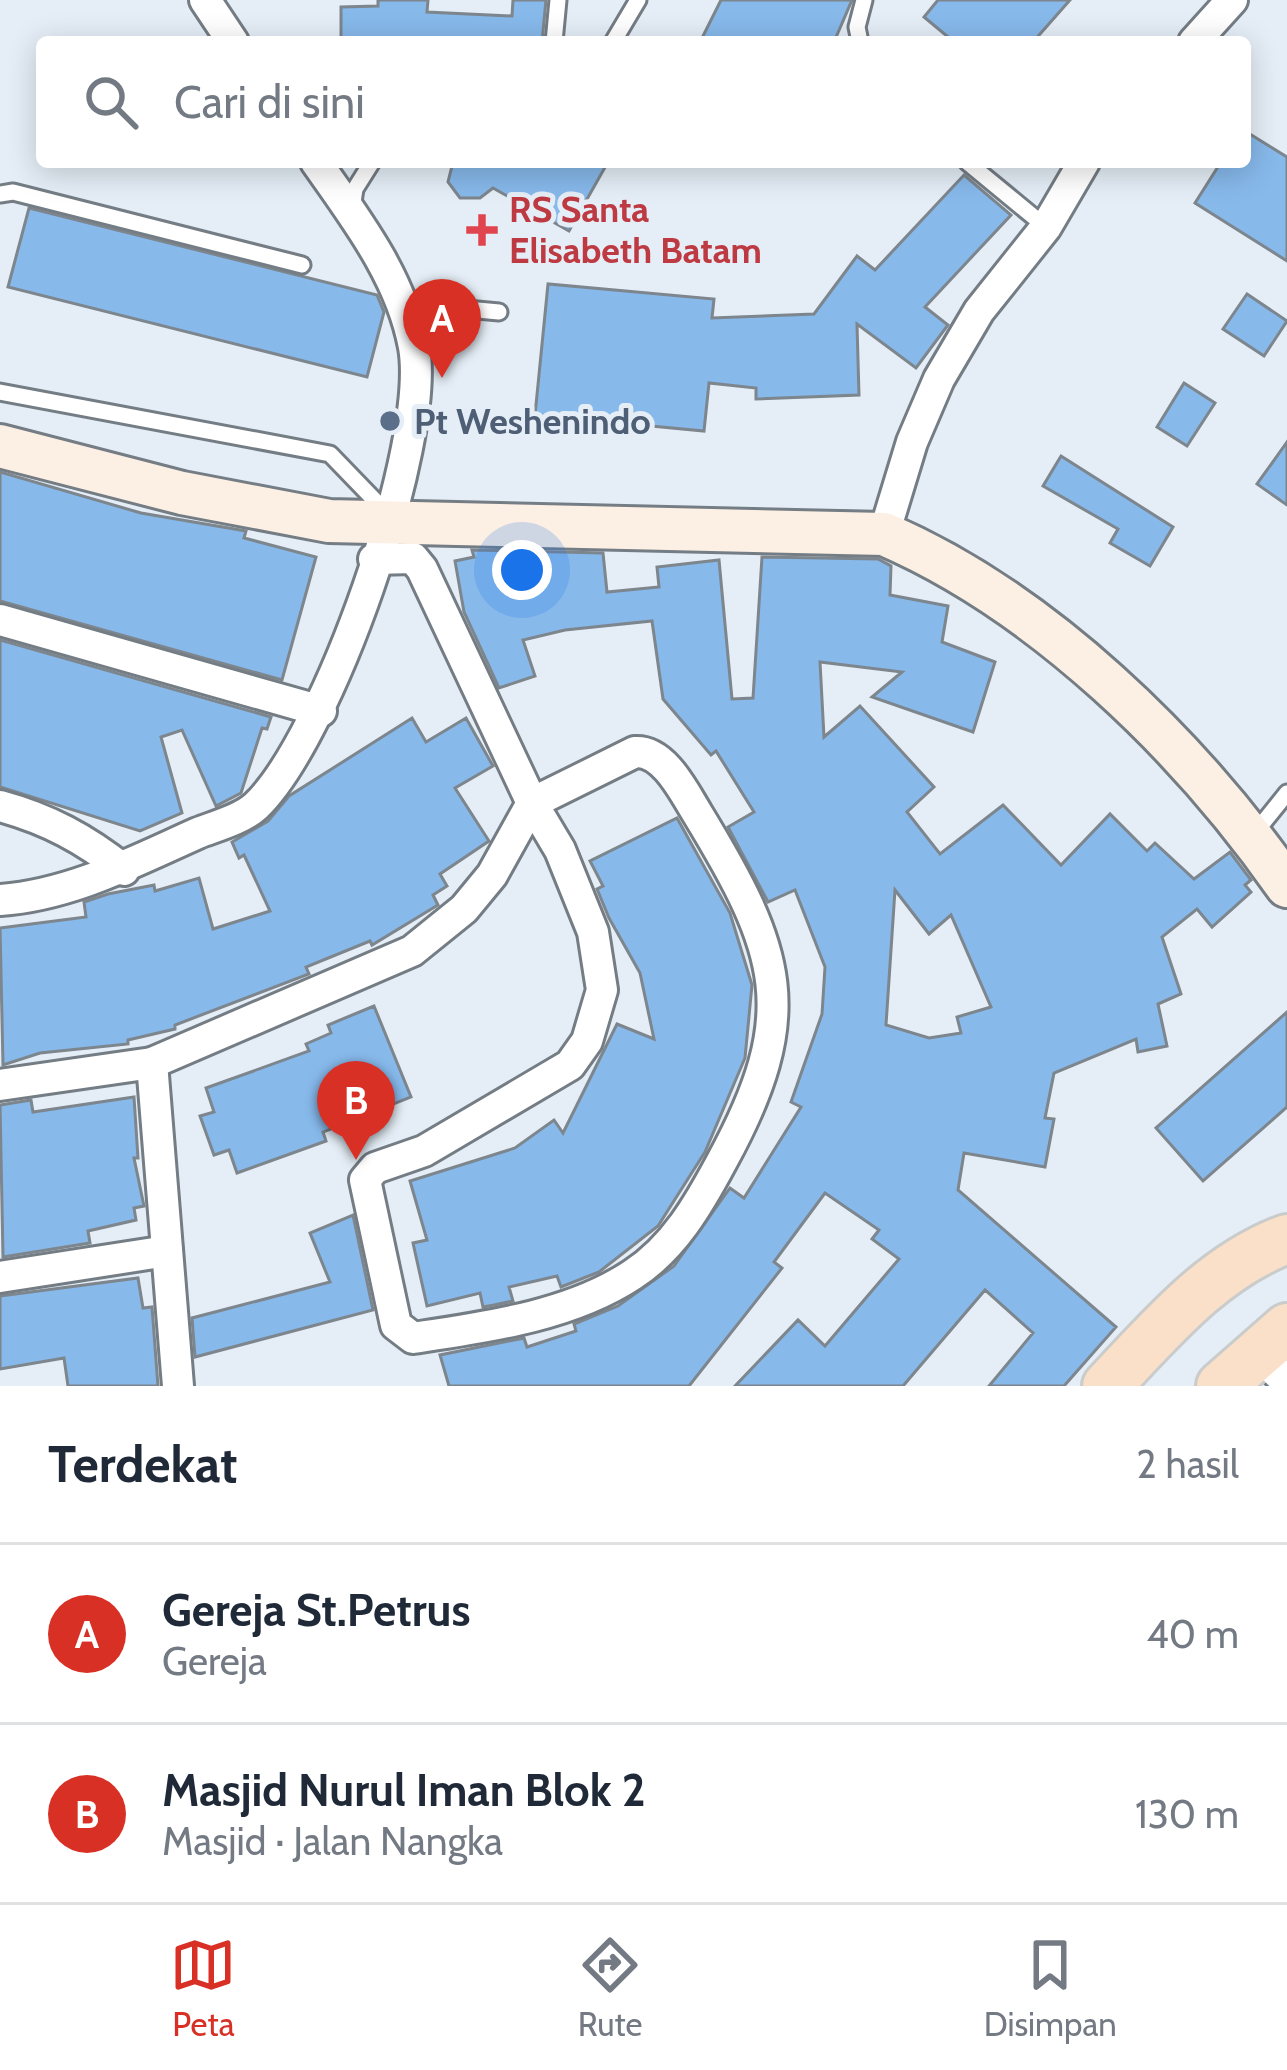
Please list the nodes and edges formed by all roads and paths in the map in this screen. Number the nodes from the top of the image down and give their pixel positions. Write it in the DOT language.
graph roads {
  1 [pos="205,0"];
  2 [pos="558,0"];
  3 [pos="638,0"];
  4 [pos="864,0"];
  5 [pos="1232,0"];
  6 [pos="229,36"];
  7 [pos="555,36"];
  8 [pos="617,36"];
  9 [pos="859,36"];
  10 [pos="1199,36"];
  11 [pos="320,168"];
  12 [pos="368,168"];
  13 [pos="974,168"];
  14 [pos="1080,168"];
  15 [pos="0,194"];
  16 [pos="351,212"];
  17 [pos="1046,227"];
  18 [pos="302,265"];
  19 [pos="402,303"];
  20 [pos="499,312"];
  21 [pos="0,392"];
  22 [pos="0,446"];
  23 [pos="382,532"];
  24 [pos="884,534"];
  25 [pos="0,620"];
  26 [pos="321,711"];
  27 [pos="1287,793"];
  28 [pos="532,803"];
  29 [pos="0,806"];
  30 [pos="1252,836"];
  31 [pos="124,870"];
  32 [pos="1287,886"];
  33 [pos="0,900"];
  34 [pos="152,1063"];
  35 [pos="0,1084"];
  36 [pos="1287,1239"];
  37 [pos="167,1252"];
  38 [pos="0,1277"];
  39 [pos="1277,1354"];
  40 [pos="178,1386"];
  41 [pos="1107,1386"];
  42 [pos="1221,1386"];
  1 -- 6 [label="street"];
  2 -- 7 [label="lane"];
  3 -- 8 [label="lane"];
  4 -- 9 [label="lane"];
  5 -- 10 [label="street"];
  11 -- 16 [label="street"];
  12 -- 16 [label="lane"];
  13 -- 17 [label="lane"];
  14 -- 17 [label="street"];
  15 -- 18 [label="lane"];
  16 -- 19 [label="street"];
  17 -- 24 [label="street"];
  19 -- 20 [label="lane"];
  19 -- 23 [label="street"];
  21 -- 23 [label="lane"];
  22 -- 23 [label="street"];
  23 -- 24 [label="street"];
  23 -- 26 [label="street"];
  23 -- 28 [label="street"];
  24 -- 30 [label="street"];
  25 -- 26 [label="street"];
  26 -- 31 [label="street"];
  27 -- 30 [label="lane"];
  28 -- 28 [label="street"];
  28 -- 34 [label="street"];
  29 -- 31 [label="street"];
  30 -- 32 [label="street"];
  31 -- 33 [label="street"];
  34 -- 35 [label="street"];
  34 -- 37 [label="street"];
  36 -- 41 [label="main road"];
  37 -- 38 [label="street"];
  37 -- 40 [label="street"];
  39 -- 42 [label="main road"];
}
